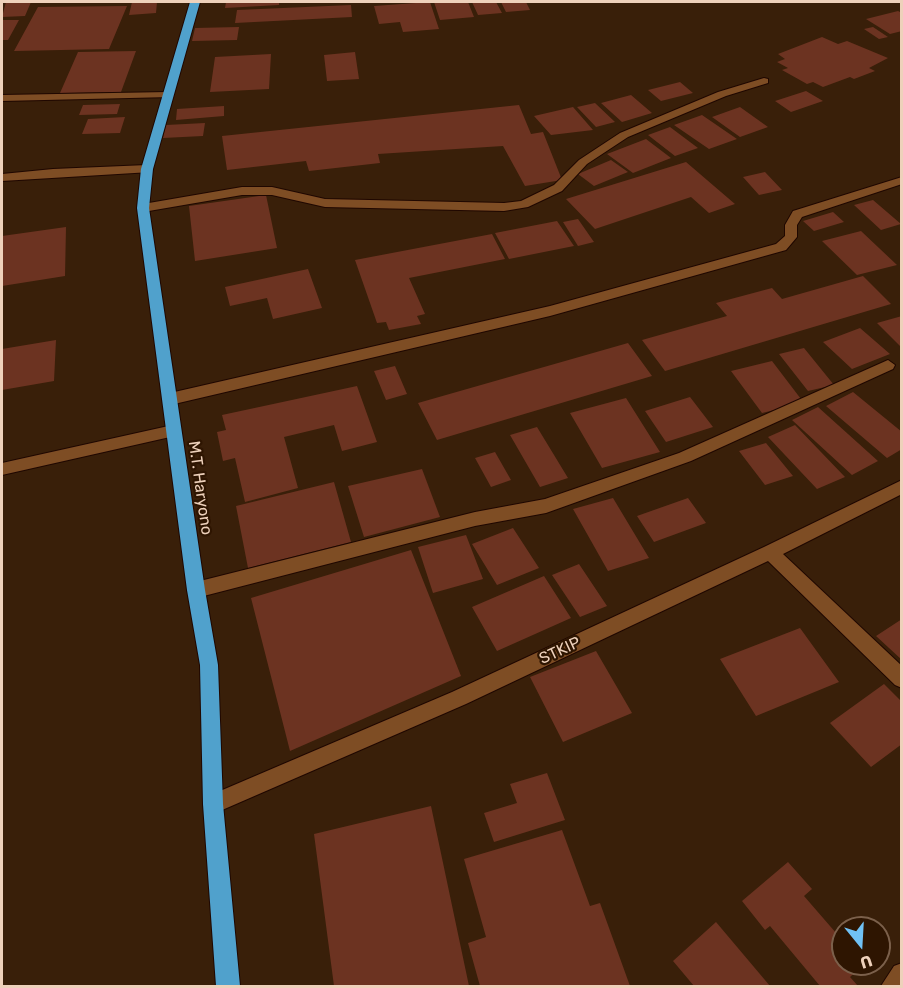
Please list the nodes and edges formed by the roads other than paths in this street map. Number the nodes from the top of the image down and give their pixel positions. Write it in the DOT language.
graph roads {
  1 [pos="195,2"];
  2 [pos="764,81"];
  3 [pos="168,95"];
  4 [pos="2,98"];
  5 [pos="147,170"];
  6 [pos="2,178"];
  7 [pos="902,180"];
  8 [pos="143,208"];
  9 [pos="888,365"];
  10 [pos="170,399"];
  11 [pos="174,431"];
  12 [pos="2,469"];
  13 [pos="902,486"];
  14 [pos="770,552"];
  15 [pos="196,590"];
  16 [pos="902,680"];
  17 [pos="213,804"];
  18 [pos="902,974"];
  19 [pos="228,987"];
  20 [pos="893,987"];
  1 -- 3 [label="highway, M.T. Haryono"];
  2 -- 8 [label="street"];
  3 -- 4 [label="street"];
  3 -- 5 [label="highway, M.T. Haryono"];
  5 -- 6 [label="street"];
  5 -- 8 [label="highway, M.T. Haryono"];
  7 -- 10 [label="street"];
  8 -- 10 [label="highway, M.T. Haryono"];
  9 -- 15 [label="street"];
  10 -- 11 [label="highway, M.T. Haryono"];
  11 -- 12 [label="street"];
  11 -- 15 [label="highway, M.T. Haryono"];
  13 -- 14 [label="street, STKIP"];
  14 -- 16 [label="street"];
  14 -- 17 [label="street, STKIP"];
  15 -- 17 [label="highway, M.T. Haryono"];
  17 -- 19 [label="highway, M.T. Haryono"];
  18 -- 20 [label="street"];
}
